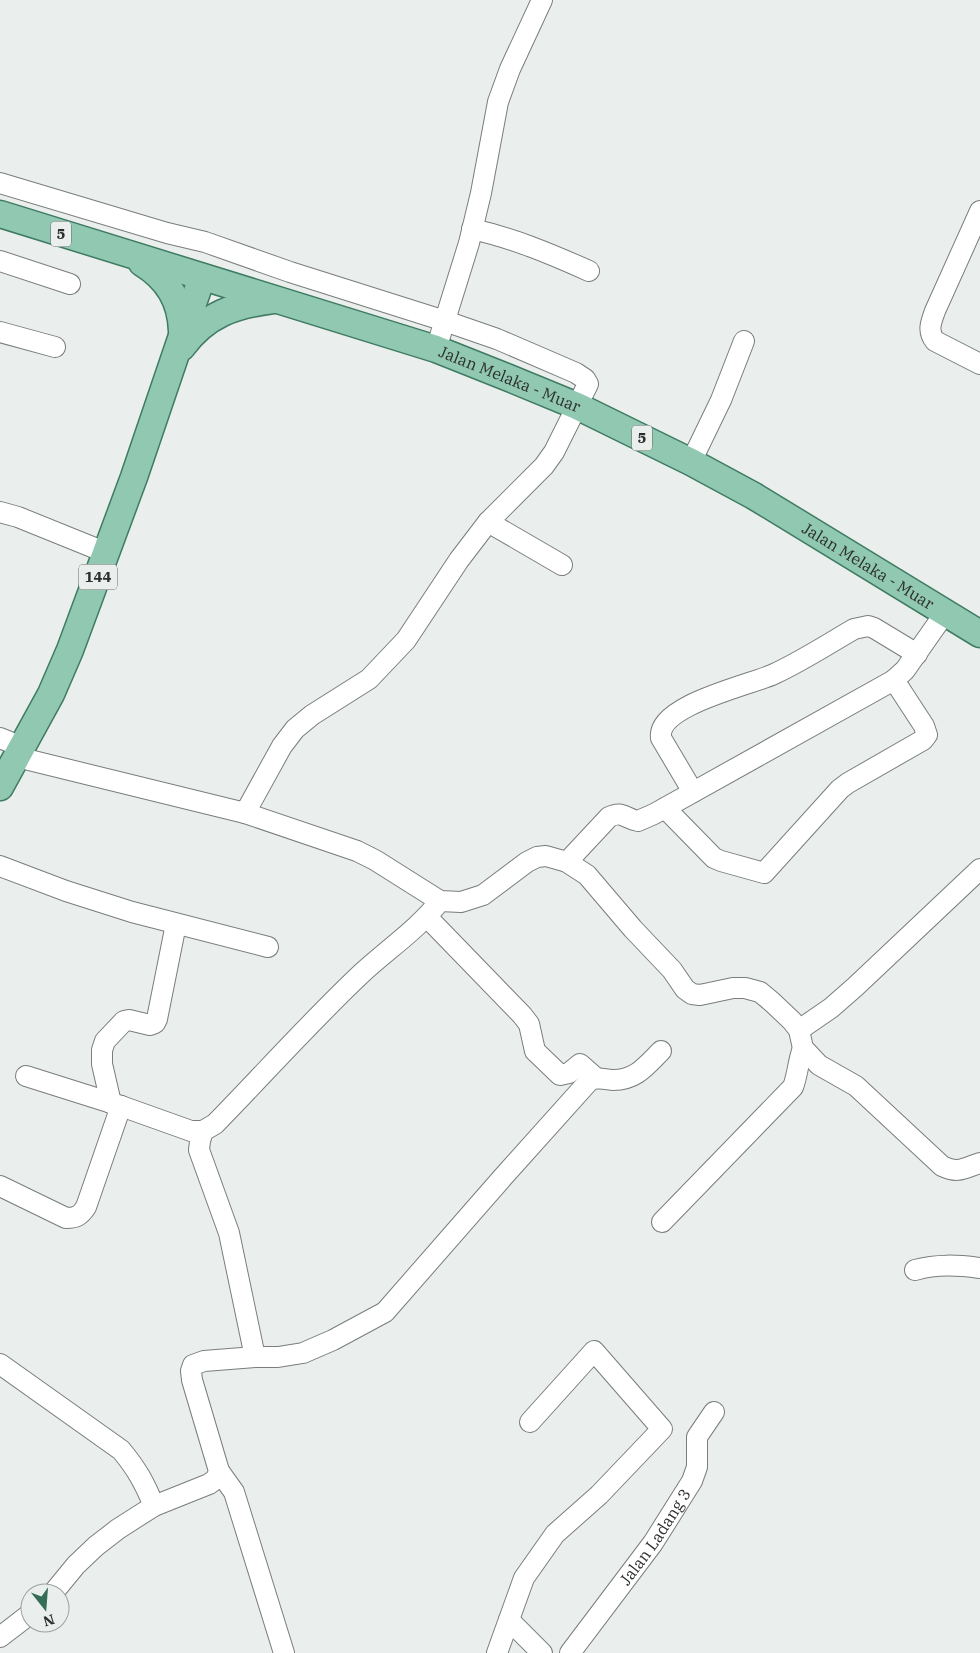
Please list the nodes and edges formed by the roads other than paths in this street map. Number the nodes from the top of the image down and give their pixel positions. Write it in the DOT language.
graph roads {
  1 [pos="542,0"];
  2 [pos="0,182"];
  3 [pos="980,211"];
  4 [pos="0,214"];
  5 [pos="472,229"];
  6 [pos="123,253"];
  7 [pos="0,261"];
  8 [pos="589,271"];
  9 [pos="202,277"];
  10 [pos="70,284"];
  11 [pos="276,299"];
  12 [pos="445,321"];
  13 [pos="0,332"];
  14 [pos="744,341"];
  15 [pos="55,347"];
  16 [pos="178,348"];
  17 [pos="436,349"];
  18 [pos="980,364"];
  19 [pos="577,406"];
  20 [pos="691,462"];
  21 [pos="0,512"];
  22 [pos="488,522"];
  23 [pos="107,553"];
  24 [pos="562,565"];
  25 [pos="945,613"];
  26 [pos="980,634"];
  27 [pos="917,654"];
  28 [pos="894,680"];
  29 [pos="13,747"];
  30 [pos="0,787"];
  31 [pos="693,792"];
  32 [pos="665,808"];
  33 [pos="245,813"];
  34 [pos="566,862"];
  35 [pos="0,866"];
  36 [pos="980,869"];
  37 [pos="440,900"];
  38 [pos="428,917"];
  39 [pos="176,924"];
  40 [pos="268,947"];
  41 [pos="801,1039"];
  42 [pos="661,1051"];
  43 [pos="26,1076"];
  44 [pos="596,1078"];
  45 [pos="116,1105"];
  46 [pos="203,1131"];
  47 [pos="980,1164"];
  48 [pos="0,1186"];
  49 [pos="662,1222"];
  50 [pos="980,1268"];
  51 [pos="915,1270"];
  52 [pos="255,1357"];
  53 [pos="0,1364"];
  54 [pos="714,1412"];
  55 [pos="530,1422"];
  56 [pos="219,1471"];
  57 [pos="154,1506"];
  58 [pos="61,1583"];
  59 [pos="509,1620"];
  60 [pos="20,1622"];
  61 [pos="0,1637"];
  62 [pos="284,1653"];
  63 [pos="497,1653"];
  64 [pos="542,1653"];
  65 [pos="570,1653"];
  1 -- 5 [label="street"];
  2 -- 12 [label="street"];
  3 -- 18 [label="street"];
  4 -- 6 [label="main road, Jalan Melaka - Muar / 5"];
  5 -- 8 [label="street"];
  5 -- 12 [label="street"];
  6 -- 9 [label="main road, Jalan Melaka - Muar / 5"];
  6 -- 16 [label="main road"];
  7 -- 10 [label="street"];
  9 -- 11 [label="main road, Jalan Melaka - Muar / 5"];
  9 -- 16 [label="main road, 144"];
  11 -- 16 [label="main road"];
  11 -- 17 [label="main road, Jalan Melaka - Muar / 5"];
  12 -- 17 [label="street"];
  12 -- 19 [label="street"];
  13 -- 15 [label="street"];
  14 -- 20 [label="street"];
  16 -- 23 [label="main road, 144"];
  17 -- 19 [label="main road, Jalan Melaka - Muar / 5"];
  19 -- 20 [label="main road, Jalan Melaka - Muar / 5"];
  19 -- 22 [label="street"];
  20 -- 25 [label="main road, Jalan Melaka - Muar / 5"];
  21 -- 23 [label="street"];
  22 -- 24 [label="street"];
  22 -- 33 [label="street"];
  23 -- 29 [label="main road, 144"];
  25 -- 26 [label="main road, Jalan Melaka - Muar / 5"];
  25 -- 27 [label="street"];
  27 -- 28 [label="street"];
  27 -- 31 [label="street"];
  28 -- 31 [label="street"];
  28 -- 32 [label="street"];
  29 -- 30 [label="main road, 144"];
  29 -- 33 [label="street"];
  31 -- 32 [label="street"];
  32 -- 34 [label="street"];
  33 -- 37 [label="street"];
  34 -- 37 [label="street"];
  34 -- 41 [label="street"];
  35 -- 39 [label="street"];
  36 -- 41 [label="street"];
  37 -- 38 [label="street"];
  38 -- 44 [label="street"];
  38 -- 46 [label="street"];
  39 -- 40 [label="street"];
  39 -- 45 [label="street"];
  41 -- 47 [label="street"];
  41 -- 49 [label="street"];
  42 -- 44 [label="street"];
  43 -- 45 [label="street"];
  44 -- 52 [label="street"];
  45 -- 46 [label="street"];
  45 -- 48 [label="street"];
  46 -- 52 [label="street"];
  50 -- 51 [label="street"];
  52 -- 56 [label="street"];
  53 -- 57 [label="street"];
  54 -- 65 [label="street, Jalan Ladang 3"];
  55 -- 59 [label="street"];
  56 -- 57 [label="street"];
  56 -- 62 [label="street"];
  57 -- 58 [label="street"];
  59 -- 63 [label="street"];
  59 -- 64 [label="street"];
  60 -- 61 [label="street"];
}
